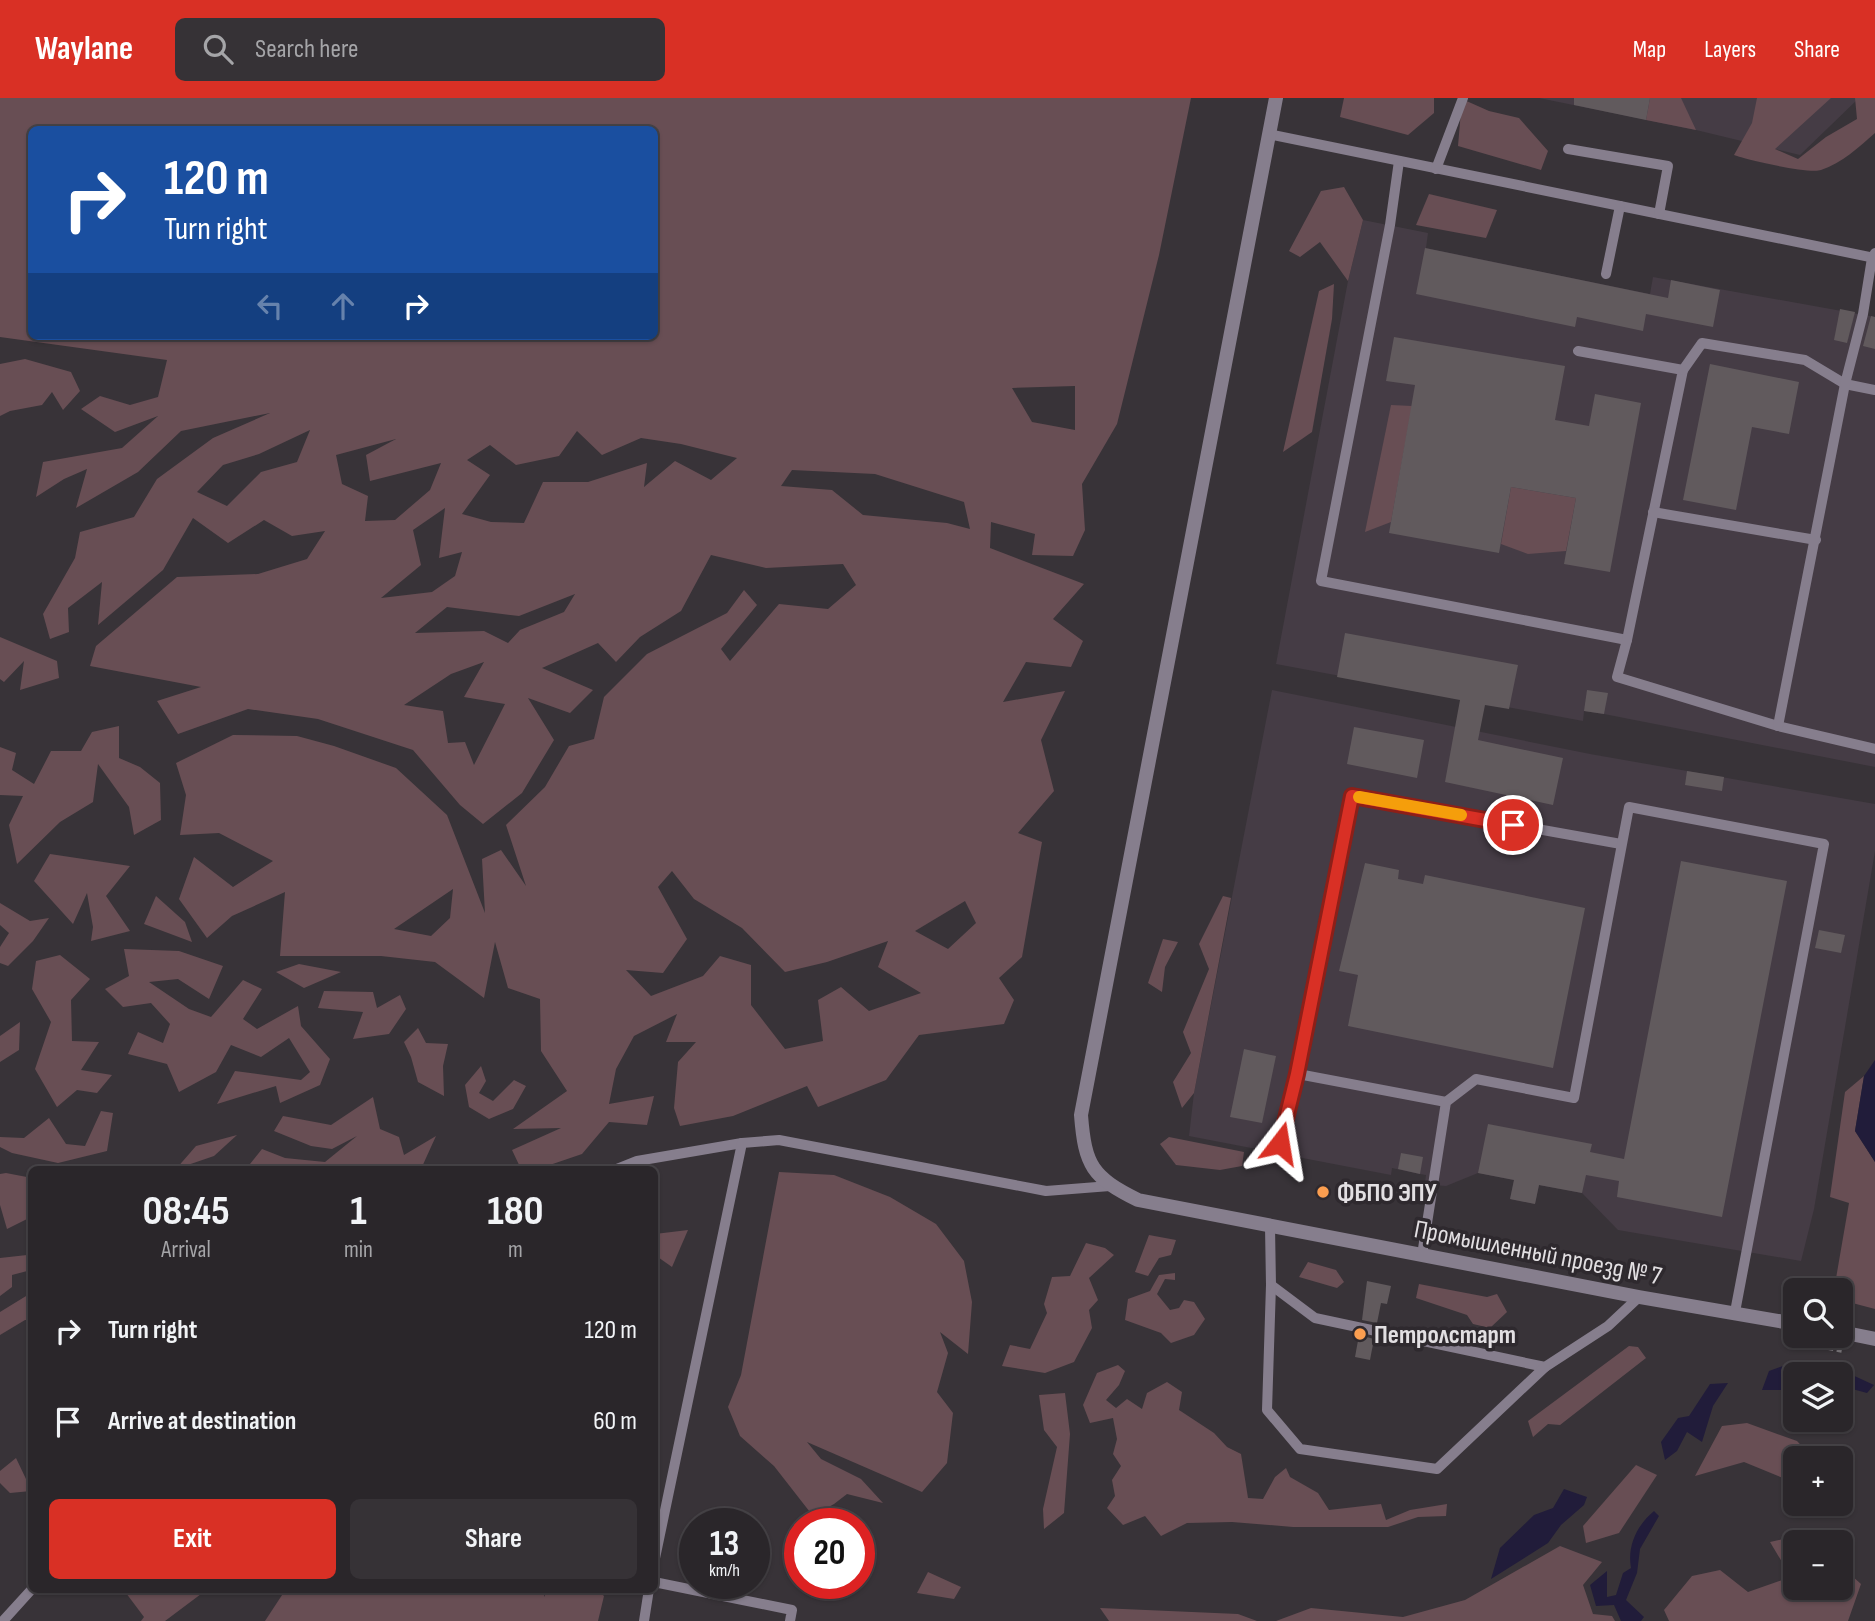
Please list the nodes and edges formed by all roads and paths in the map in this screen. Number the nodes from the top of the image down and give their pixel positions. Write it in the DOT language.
graph roads {
  1 [pos="1276,98"];
  2 [pos="1463,98"];
  3 [pos="1268,134"];
  4 [pos="1568,149"];
  5 [pos="1399,161"];
  6 [pos="1436,169"];
  7 [pos="1620,206"];
  8 [pos="1659,214"];
  9 [pos="1874,256"];
  10 [pos="1606,274"];
  11 [pos="1578,351"];
  12 [pos="1682,370"];
  13 [pos="1845,384"];
  14 [pos="1875,390"];
  15 [pos="1653,512"];
  16 [pos="1816,540"];
  17 [pos="1627,640"];
  18 [pos="1778,726"];
  19 [pos="1875,749"];
  20 [pos="1621,844"];
  21 [pos="1297,1074"];
  22 [pos="1446,1102"];
  23 [pos="742,1143"];
  24 [pos="1280,1143"];
  25 [pos="624,1166"];
  26 [pos="1110,1186"];
  27 [pos="1270,1227"];
  28 [pos="1422,1255"];
  29 [pos="1272,1285"];
  30 [pos="1639,1297"];
  31 [pos="1735,1312"];
  32 [pos="1783,1321"];
  33 [pos="1853,1334"];
  34 [pos="1875,1339"];
  35 [pos="1825,1348"];
  36 [pos="1847,1352"];
  37 [pos="1545,1367"];
  38 [pos="658,1544"];
  39 [pos="658,1583"];
  40 [pos="28,1593"];
  41 [pos="648,1593"];
  42 [pos="3,1621"];
  43 [pos="643,1621"];
  44 [pos="790,1621"];
  1 -- 3 [label="street"];
  2 -- 6 [label="lane"];
  3 -- 5 [label="lane"];
  3 -- 26 [label="street"];
  4 -- 8 [label="lane"];
  5 -- 6 [label="lane"];
  5 -- 17 [label="lane"];
  6 -- 7 [label="lane"];
  7 -- 8 [label="lane"];
  7 -- 10 [label="lane"];
  8 -- 9 [label="lane"];
  9 -- 13 [label="lane"];
  11 -- 12 [label="lane"];
  12 -- 13 [label="lane"];
  12 -- 15 [label="lane"];
  13 -- 14 [label="lane"];
  13 -- 16 [label="lane"];
  15 -- 16 [label="lane"];
  15 -- 17 [label="lane"];
  16 -- 18 [label="lane"];
  17 -- 18 [label="lane"];
  18 -- 19 [label="lane"];
  20 -- 21 [label="lane"];
  20 -- 22 [label="lane"];
  20 -- 31 [label="lane"];
  21 -- 22 [label="lane"];
  21 -- 24 [label="lane"];
  22 -- 28 [label="lane"];
  23 -- 25 [label="lane"];
  23 -- 26 [label="lane"];
  23 -- 38 [label="lane"];
  26 -- 27 [label="street, Промышленный проезд № 7"];
  27 -- 28 [label="street, Промышленный проезд № 7"];
  27 -- 29 [label="lane"];
  28 -- 30 [label="street, Промышленный проезд № 7"];
  29 -- 37 [label="lane"];
  29 -- 37 [label="lane"];
  30 -- 31 [label="street, Промышленный проезд № 7"];
  30 -- 37 [label="lane"];
  31 -- 32 [label="street, Промышленный проезд № 7"];
  33 -- 34 [label="street"];
  35 -- 36 [label="path"];
  39 -- 44 [label="lane"];
  40 -- 42 [label="lane"];
  41 -- 43 [label="lane"];
}
